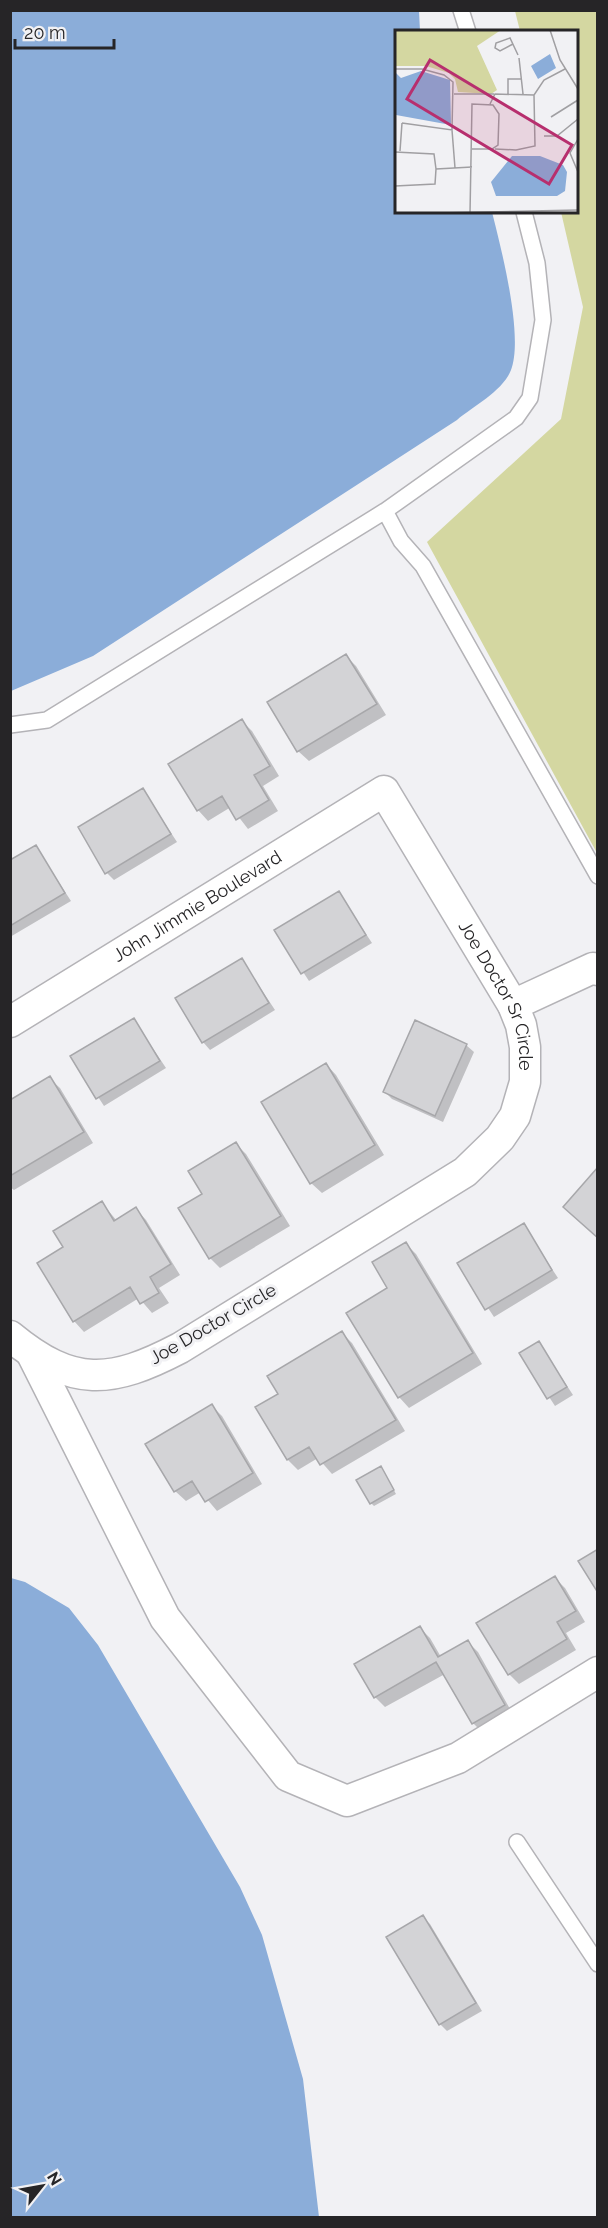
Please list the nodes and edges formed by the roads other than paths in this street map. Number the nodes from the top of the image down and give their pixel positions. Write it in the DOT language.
graph roads {
  1 [pos="461,10"];
  2 [pos="467,30"];
  3 [pos="524,213"];
  4 [pos="385,511"];
  5 [pos="10,724"];
  6 [pos="384,791"];
  7 [pos="597,876"];
  8 [pos="597,970"];
  9 [pos="513,1005"];
  10 [pos="10,1022"];
  11 [pos="316,1265"];
  12 [pos="21,1345"];
  13 [pos="597,1672"];
  14 [pos="517,1842"];
  15 [pos="597,1964"];
  1 -- 2 [label="lane"];
  3 -- 4 [label="lane"];
  4 -- 5 [label="lane"];
  4 -- 7 [label="lane"];
  6 -- 9 [label="street, Joe Doctor Sr Circle"];
  6 -- 10 [label="street, John Jimmie Boulevard"];
  8 -- 9 [label="street"];
  9 -- 11 [label="street, Joe Doctor Sr Circle"];
  11 -- 12 [label="street, Joe Doctor Circle"];
  12 -- 13 [label="street"];
  14 -- 15 [label="lane"];
}
